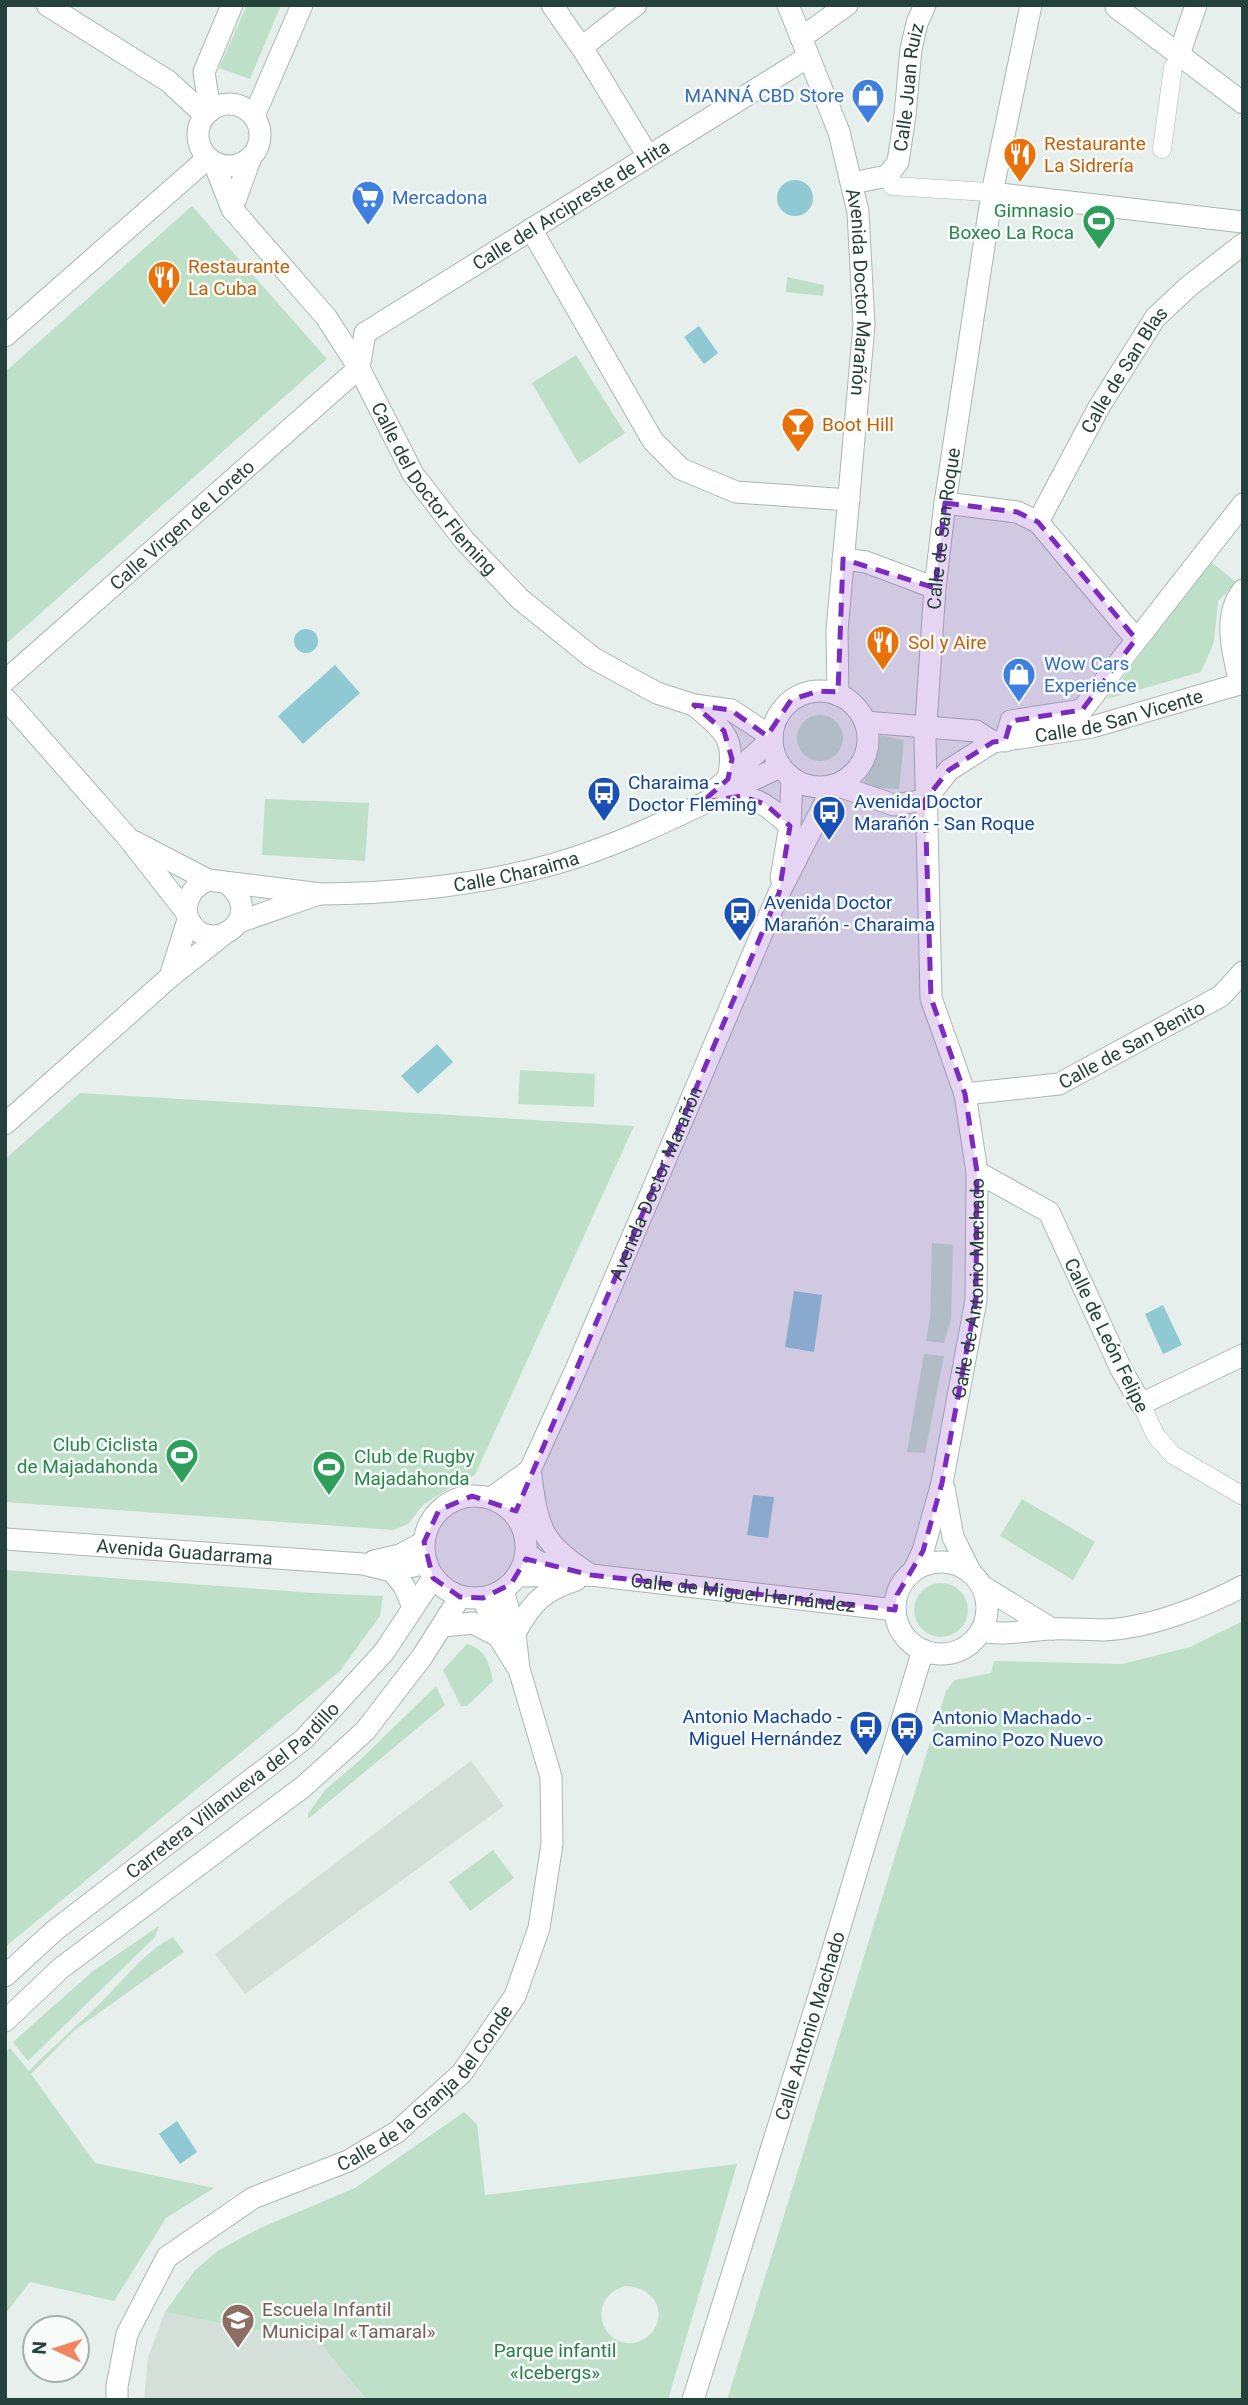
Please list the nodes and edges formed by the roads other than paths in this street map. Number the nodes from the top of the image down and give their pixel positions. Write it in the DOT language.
graph roads {
  1 [pos="47,5"];
  2 [pos="232,5"];
  3 [pos="302,5"];
  4 [pos="552,5"];
  5 [pos="636,5"];
  6 [pos="788,5"];
  7 [pos="847,5"];
  8 [pos="925,5"];
  9 [pos="1031,5"];
  10 [pos="1196,5"];
  11 [pos="1116,6"];
  12 [pos="582,47"];
  13 [pos="804,48"];
  14 [pos="1176,61"];
  15 [pos="1242,99"];
  16 [pos="207,113"];
  17 [pos="254,117"];
  18 [pos="1162,149"];
  19 [pos="648,156"];
  20 [pos="251,157"];
  21 [pos="211,160"];
  22 [pos="853,183"];
  23 [pos="892,187"];
  24 [pos="990,192"];
  25 [pos="232,209"];
  26 [pos="1243,222"];
  27 [pos="531,229"];
  28 [pos="1243,244"];
  29 [pos="5,336"];
  30 [pos="359,368"];
  31 [pos="849,500"];
  32 [pos="944,503"];
  33 [pos="1243,504"];
  34 [pos="1038,522"];
  35 [pos="844,559"];
  36 [pos="935,588"];
  37 [pos="1243,590"];
  38 [pos="1136,639"];
  39 [pos="5,681"];
  40 [pos="1241,683"];
  41 [pos="828,693"];
  42 [pos="5,698"];
  43 [pos="694,705"];
  44 [pos="865,722"];
  45 [pos="925,727"];
  46 [pos="772,738"];
  47 [pos="999,742"];
  48 [pos="786,773"];
  49 [pos="728,779"];
  50 [pos="834,786"];
  51 [pos="925,800"];
  52 [pos="701,803"];
  53 [pos="790,826"];
  54 [pos="129,839"];
  55 [pos="218,882"];
  56 [pos="779,893"];
  57 [pos="321,894"];
  58 [pos="187,916"];
  59 [pos="231,929"];
  60 [pos="1243,972"];
  61 [pos="170,977"];
  62 [pos="965,1094"];
  63 [pos="5,1124"];
  64 [pos="977,1172"];
  65 [pos="1243,1355"];
  66 [pos="1141,1404"];
  67 [pos="530,1470"];
  68 [pos="942,1483"];
  69 [pos="1243,1496"];
  70 [pos="491,1498"];
  71 [pos="514,1514"];
  72 [pos="5,1539"];
  73 [pos="526,1553"];
  74 [pos="428,1561"];
  75 [pos="363,1564"];
  76 [pos="914,1570"];
  77 [pos="393,1571"];
  78 [pos="591,1576"];
  79 [pos="976,1579"];
  80 [pos="510,1583"];
  81 [pos="1243,1586"];
  82 [pos="460,1597"];
  83 [pos="483,1598"];
  84 [pos="413,1608"];
  85 [pos="895,1609"];
  86 [pos="443,1626"];
  87 [pos="1052,1629"];
  88 [pos="981,1630"];
  89 [pos="507,1635"];
  90 [pos="923,1650"];
  91 [pos="5,1976"];
  92 [pos="5,2021"];
  93 [pos="117,2400"];
  94 [pos="693,2400"];
  1 -- 16 [label="street"];
  2 -- 16 [label="street"];
  3 -- 17 [label="street"];
  4 -- 12 [label="street"];
  5 -- 12 [label="street"];
  6 -- 13 [label="street, Avenida Doctor Marañón"];
  7 -- 13 [label="street, Calle del Arcipreste de Hita"];
  8 -- 22 [label="street, Calle Juan Ruiz"];
  9 -- 24 [label="street, Calle de San Roque"];
  10 -- 14 [label="street"];
  11 -- 14 [label="street"];
  12 -- 19 [label="street"];
  13 -- 19 [label="street, Calle del Arcipreste de Hita"];
  13 -- 22 [label="street, Avenida Doctor Marañón"];
  14 -- 15 [label="street"];
  14 -- 18 [label="street"];
  16 -- 17 [label="street"];
  16 -- 21 [label="street"];
  17 -- 20 [label="street"];
  19 -- 27 [label="street, Calle del Arcipreste de Hita"];
  20 -- 21 [label="street"];
  20 -- 25 [label="street"];
  21 -- 25 [label="street, Calle del Doctor Fleming"];
  21 -- 29 [label="street"];
  22 -- 31 [label="street, Avenida Doctor Marañón"];
  23 -- 24 [label="street"];
  24 -- 26 [label="street"];
  24 -- 32 [label="street, Calle de San Roque"];
  25 -- 30 [label="street, Calle del Doctor Fleming"];
  27 -- 30 [label="street, Calle del Arcipreste de Hita"];
  27 -- 31 [label="street"];
  28 -- 34 [label="street, Calle de San Blas"];
  30 -- 39 [label="street, Calle Virgen de Loreto"];
  30 -- 43 [label="street, Calle del Doctor Fleming"];
  31 -- 35 [label="street, Avenida Doctor Marañón"];
  32 -- 34 [label="street"];
  32 -- 36 [label="street, Calle de San Roque"];
  33 -- 38 [label="street"];
  34 -- 38 [label="street"];
  35 -- 36 [label="street"];
  35 -- 41 [label="street, Avenida Doctor Marañón"];
  36 -- 45 [label="street, Calle de San Roque"];
  37 -- 40 [label="street"];
  38 -- 47 [label="street"];
  40 -- 47 [label="street, Calle de San Vicente"];
  41 -- 44 [label="street"];
  41 -- 46 [label="street"];
  42 -- 54 [label="street, Calle Charaima"];
  43 -- 46 [label="street, Calle del Doctor Fleming"];
  43 -- 49 [label="street, Calle del Doctor Fleming"];
  44 -- 45 [label="street, Calle de San Vicente"];
  44 -- 50 [label="street, Avenida Doctor Marañón"];
  45 -- 47 [label="street, Calle de San Vicente"];
  45 -- 51 [label="street, Calle de San Roque"];
  46 -- 48 [label="street, Avenida Doctor Marañón"];
  46 -- 49 [label="street, Calle Charaima"];
  47 -- 51 [label="street, Calle de San Vicente"];
  48 -- 50 [label="street"];
  48 -- 52 [label="street, Calle Charaima"];
  48 -- 53 [label="street, Avenida Doctor Marañón"];
  49 -- 52 [label="street, Calle Charaima"];
  50 -- 51 [label="street"];
  50 -- 56 [label="street, Avenida Doctor Marañón"];
  51 -- 62 [label="street, Calle de San Roque"];
  52 -- 53 [label="street, Calle Charaima"];
  52 -- 57 [label="street, Calle Charaima"];
  53 -- 56 [label="street, Avenida Doctor Marañón"];
  54 -- 55 [label="street, Calle Charaima"];
  54 -- 58 [label="street, Calle Charaima"];
  55 -- 57 [label="street, Calle Charaima"];
  55 -- 58 [label="street"];
  55 -- 59 [label="street"];
  56 -- 67 [label="street, Avenida Doctor Marañón"];
  57 -- 59 [label="street, Calle Charaima"];
  58 -- 59 [label="street, Calle Charaima"];
  58 -- 61 [label="street"];
  59 -- 61 [label="street"];
  60 -- 62 [label="street, Calle de San Benito"];
  61 -- 63 [label="street"];
  62 -- 64 [label="street, Calle de Antonio Machado"];
  64 -- 66 [label="street, Calle de León Felipe"];
  64 -- 68 [label="street, Calle de Antonio Machado"];
  65 -- 66 [label="street"];
  66 -- 69 [label="street, Calle de León Felipe"];
  67 -- 70 [label="street, Avenida Doctor Marañón"];
  67 -- 71 [label="street, Avenida Doctor Marañón"];
  67 -- 78 [label="street, Calle de Miguel Hernández"];
  68 -- 76 [label="street, Calle de Antonio Machado"];
  68 -- 79 [label="street, Calle de Antonio Machado"];
  70 -- 71 [label="street"];
  70 -- 74 [label="street"];
  71 -- 73 [label="street"];
  72 -- 75 [label="street, Avenida Guadarrama"];
  73 -- 78 [label="street, Calle de Miguel Hernández"];
  73 -- 80 [label="street"];
  74 -- 75 [label="street, Avenida Guadarrama"];
  74 -- 77 [label="street, Avenida Guadarrama"];
  74 -- 82 [label="street"];
  74 -- 84 [label="street, Carretera Villanueva del Pardillo"];
  75 -- 77 [label="street, Avenida Guadarrama"];
  76 -- 79 [label="street"];
  76 -- 85 [label="street"];
  77 -- 84 [label="street"];
  78 -- 80 [label="street, Calle de Miguel Hernández"];
  78 -- 85 [label="street, Calle de Miguel Hernández"];
  78 -- 89 [label="street"];
  79 -- 87 [label="street"];
  79 -- 88 [label="street"];
  80 -- 83 [label="street"];
  80 -- 89 [label="street, Calle de la Granja del Conde"];
  81 -- 87 [label="street"];
  82 -- 83 [label="street"];
  82 -- 86 [label="street, Carretera Villanueva del Pardillo"];
  83 -- 89 [label="street, Calle de la Granja del Conde"];
  84 -- 91 [label="street, Carretera Villanueva del Pardillo"];
  85 -- 90 [label="street"];
  86 -- 89 [label="street"];
  86 -- 92 [label="street, Carretera Villanueva del Pardillo"];
  87 -- 88 [label="street"];
  88 -- 90 [label="street"];
  89 -- 93 [label="street, Calle de la Granja del Conde"];
  90 -- 94 [label="street, Calle Antonio Machado"];
}
